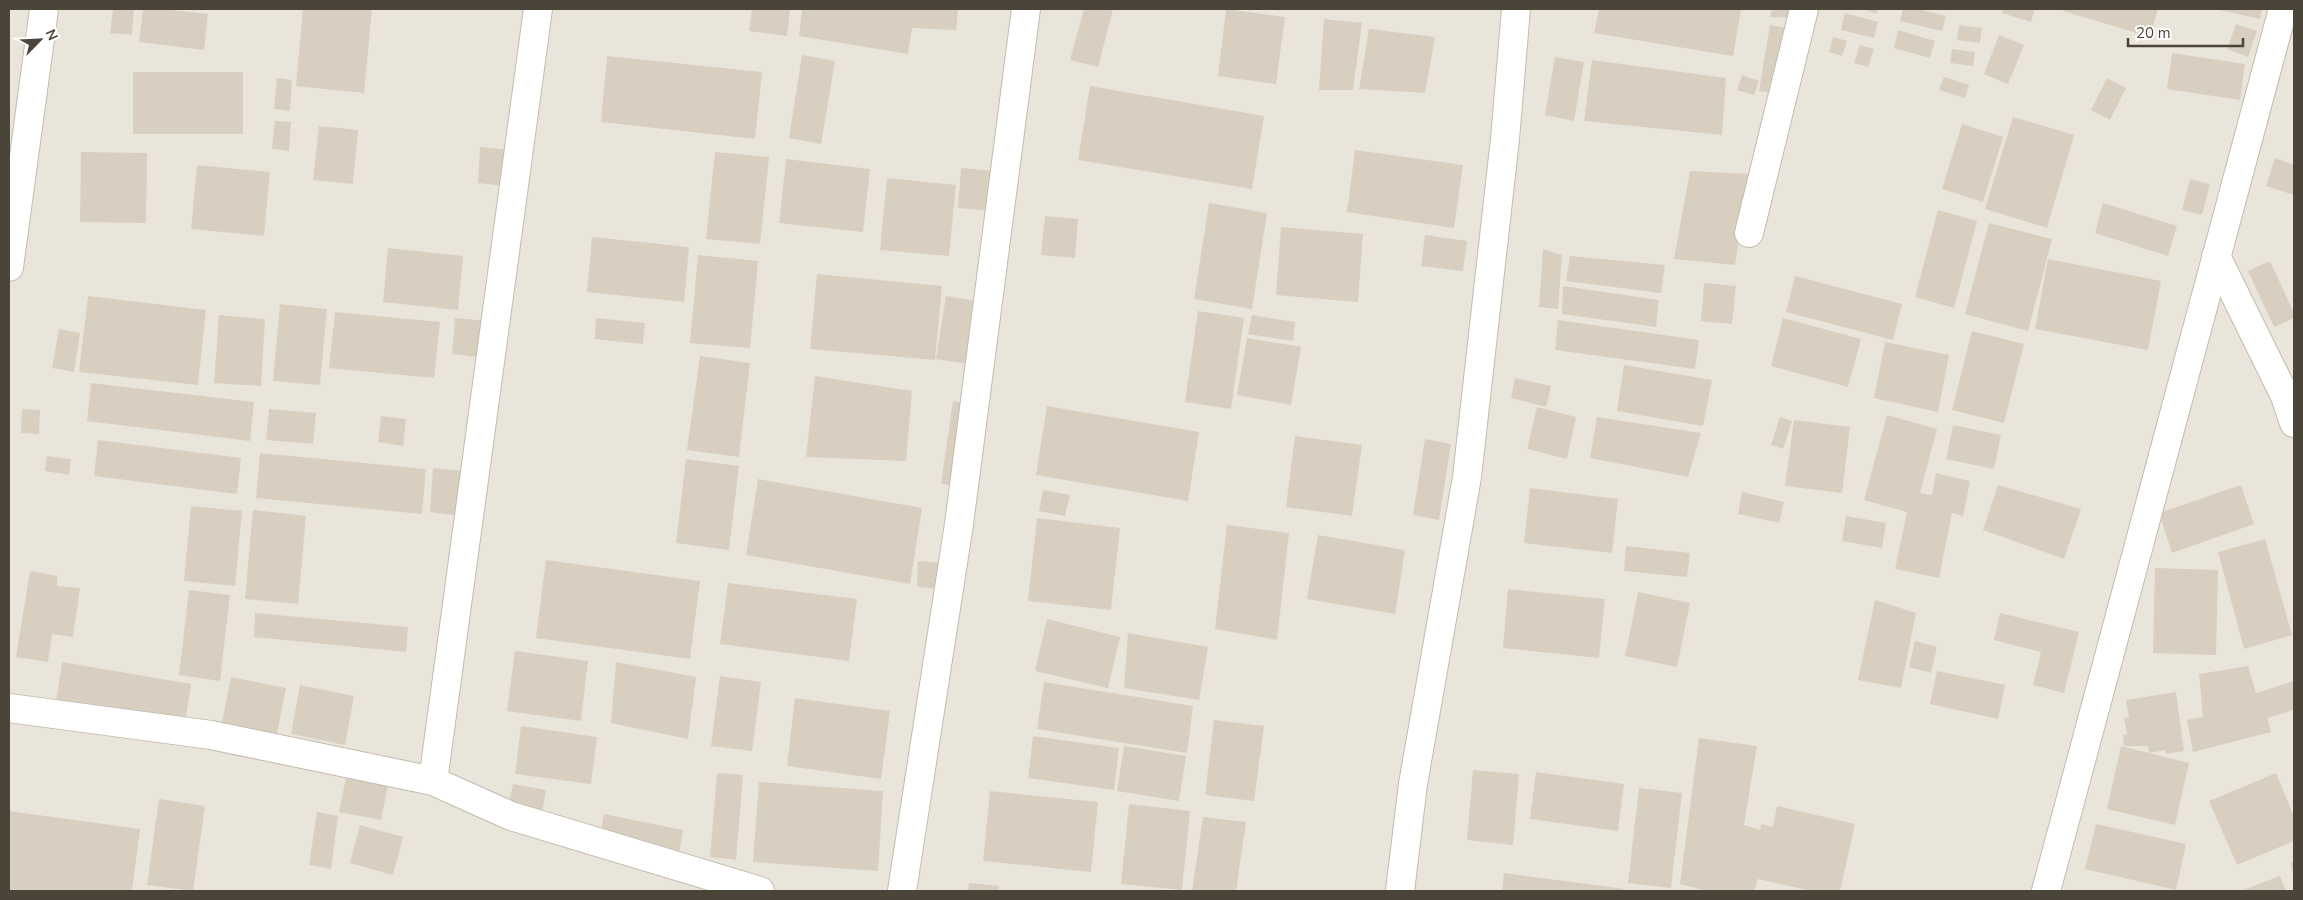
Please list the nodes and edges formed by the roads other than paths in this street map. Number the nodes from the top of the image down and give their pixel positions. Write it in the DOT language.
graph roads {
  1 [pos="44,9"];
  2 [pos="538,9"];
  3 [pos="1026,9"];
  4 [pos="1516,9"];
  5 [pos="1804,9"];
  6 [pos="2283,9"];
  7 [pos="19,124"];
  8 [pos="1749,233"];
  9 [pos="2216,256"];
  10 [pos="9,267"];
  11 [pos="2294,423"];
  12 [pos="9,708"];
  13 [pos="433,781"];
  14 [pos="760,891"];
  15 [pos="902,891"];
  16 [pos="1400,891"];
  17 [pos="2046,891"];
  1 -- 7 [label="street"];
  2 -- 13 [label="street"];
  3 -- 15 [label="street"];
  4 -- 16 [label="street"];
  5 -- 8 [label="street"];
  6 -- 9 [label="street"];
  7 -- 10 [label="street"];
  9 -- 11 [label="street"];
  9 -- 17 [label="street"];
  12 -- 13 [label="street"];
  13 -- 14 [label="street"];
}
